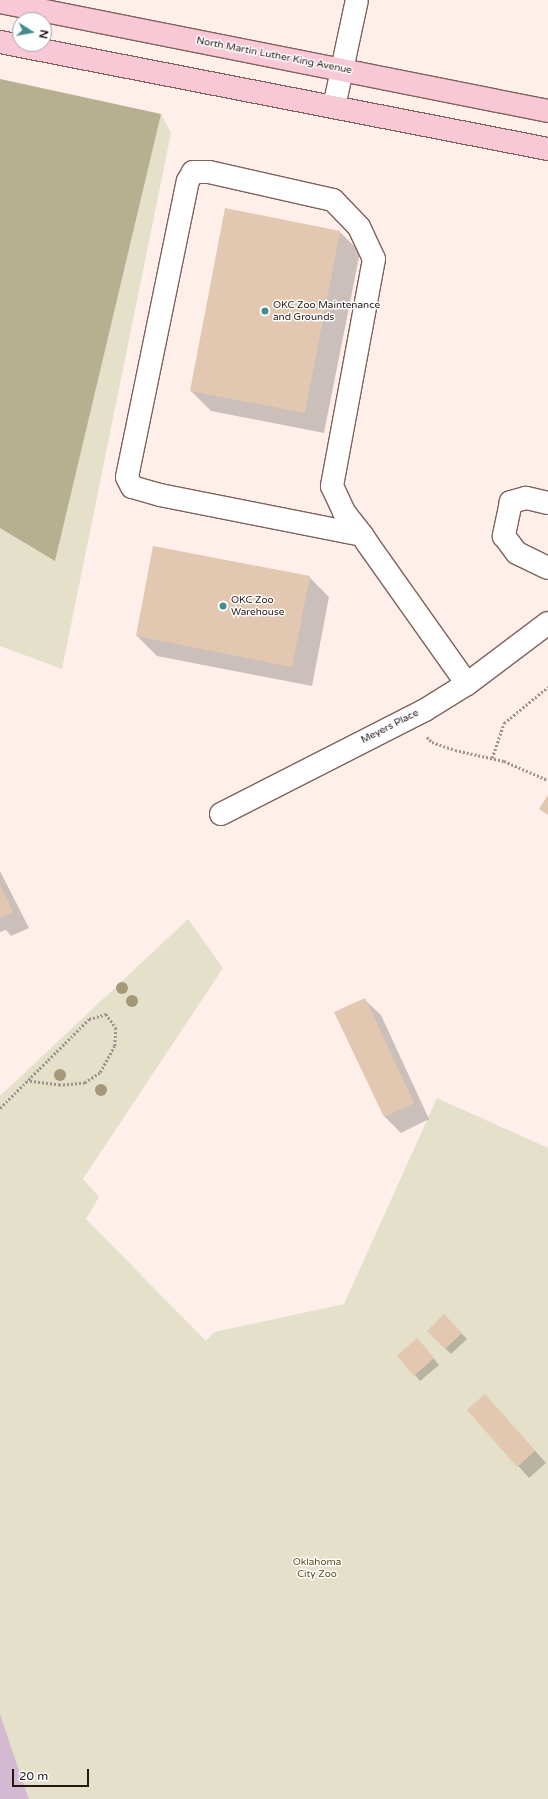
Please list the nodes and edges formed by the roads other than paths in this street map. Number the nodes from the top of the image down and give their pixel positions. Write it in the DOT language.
graph roads {
  1 [pos="356,0"];
  2 [pos="0,2"];
  3 [pos="0,42"];
  4 [pos="343,70"];
  5 [pos="334,106"];
  6 [pos="548,111"];
  7 [pos="548,149"];
  8 [pos="548,503"];
  9 [pos="362,535"];
  10 [pos="548,568"];
  11 [pos="548,623"];
  12 [pos="467,684"];
  13 [pos="221,814"];
  1 -- 4 [label="street"];
  2 -- 4 [label="main road, North Martin Luther King Avenue"];
  3 -- 5 [label="main road"];
  4 -- 5 [label="street"];
  4 -- 6 [label="main road, North Martin Luther King Avenue"];
  5 -- 7 [label="main road"];
  8 -- 10 [label="street"];
  9 -- 9 [label="street"];
  9 -- 12 [label="street"];
  11 -- 12 [label="street, Meyers Place"];
  12 -- 13 [label="street, Meyers Place"];
}
